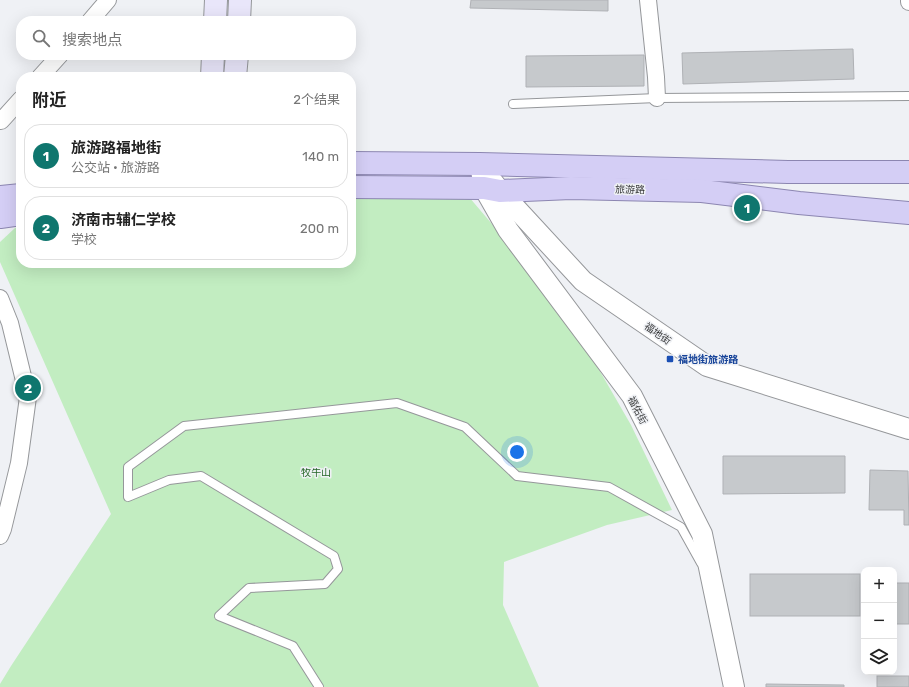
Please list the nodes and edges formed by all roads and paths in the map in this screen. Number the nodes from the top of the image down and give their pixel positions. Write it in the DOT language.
graph roads {
  1 [pos="108,0"];
  2 [pos="216,0"];
  3 [pos="240,0"];
  4 [pos="648,0"];
  5 [pos="94,16"];
  6 [pos="215,16"];
  7 [pos="239,16"];
  8 [pos="55,60"];
  9 [pos="213,60"];
  10 [pos="237,60"];
  11 [pos="45,72"];
  12 [pos="212,72"];
  13 [pos="235,72"];
  14 [pos="909,96"];
  15 [pos="657,98"];
  16 [pos="16,104"];
  17 [pos="513,104"];
  18 [pos="0,121"];
  19 [pos="356,163"];
  20 [pos="480,164"];
  21 [pos="909,172"];
  22 [pos="356,187"];
  23 [pos="492,189"];
  24 [pos="16,196"];
  25 [pos="0,198"];
  26 [pos="909,213"];
  27 [pos="16,215"];
  28 [pos="0,217"];
  29 [pos="0,298"];
  30 [pos="909,429"];
  31 [pos="0,536"];
  32 [pos="712,582"];
  33 [pos="319,687"];
  34 [pos="734,687"];
  1 -- 5 [label="street"];
  2 -- 6 [label="main road"];
  3 -- 7 [label="main road"];
  4 -- 15 [label="street"];
  8 -- 11 [label="street"];
  9 -- 12 [label="main road"];
  10 -- 13 [label="main road"];
  14 -- 15 [label="lane"];
  15 -- 17 [label="lane"];
  16 -- 18 [label="street"];
  19 -- 20 [label="main road"];
  20 -- 21 [label="main road"];
  20 -- 23 [label="street, 福佑街"];
  22 -- 23 [label="main road, 旅游路"];
  23 -- 26 [label="main road, 旅游路"];
  23 -- 30 [label="street, 福地街"];
  23 -- 32 [label="street, 福佑街"];
  24 -- 25 [label="main road"];
  27 -- 28 [label="main road"];
  29 -- 31 [label="street"];
  32 -- 33 [label="lane"];
  32 -- 34 [label="street, 福佑街"];
}
